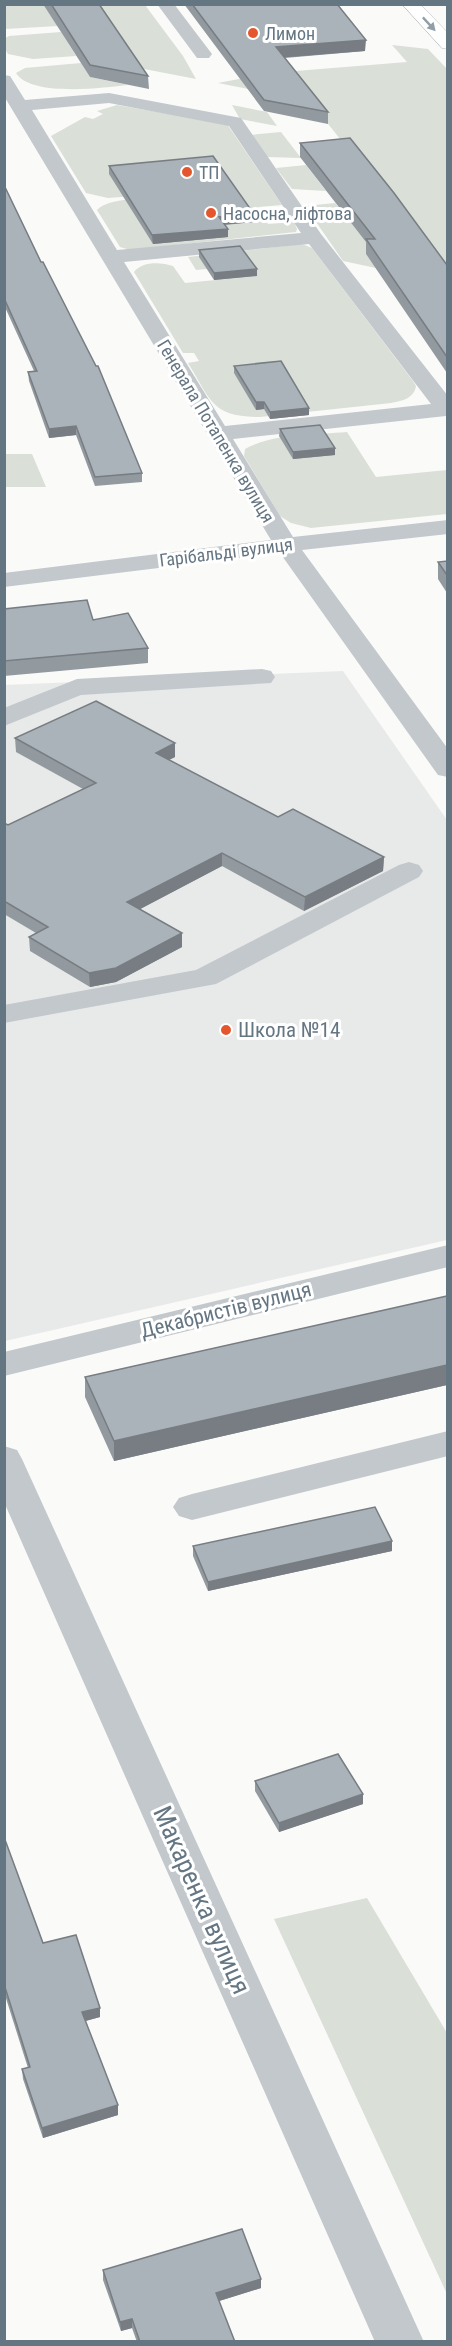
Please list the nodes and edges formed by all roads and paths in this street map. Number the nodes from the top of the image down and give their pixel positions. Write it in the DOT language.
graph roads {
  1 [pos="165,4"];
  2 [pos="410,4"];
  3 [pos="447,44"];
  4 [pos="203,54"];
  5 [pos="9,90"];
  6 [pos="314,238"];
  7 [pos="112,257"];
  8 [pos="218,434"];
  9 [pos="447,527"];
  10 [pos="285,545"];
  11 [pos="4,580"];
  12 [pos="262,677"];
  13 [pos="4,718"];
  14 [pos="447,770"];
  15 [pos="409,871"];
  16 [pos="4,1014"];
  17 [pos="447,1256"];
  18 [pos="4,1364"];
  19 [pos="447,1443"];
  20 [pos="4,1459"];
  21 [pos="192,1507"];
  22 [pos="399,2342"];
  1 -- 4 [label="street"];
  2 -- 3 [label="main road, one-way"];
  5 -- 6 [label="street"];
  5 -- 7 [label="street, Генерала Потапенка вулиця"];
  6 -- 7 [label="street"];
  6 -- 8 [label="street"];
  7 -- 8 [label="street, Генерала Потапенка вулиця"];
  8 -- 10 [label="street, Генерала Потапенка вулиця"];
  9 -- 10 [label="street, Гарібальді вулиця"];
  10 -- 11 [label="street, Гарібальді вулиця"];
  10 -- 14 [label="street, Генерала Потапенка вулиця"];
  12 -- 13 [label="street"];
  15 -- 16 [label="street"];
  17 -- 18 [label="street, Декабристів вулиця"];
  19 -- 21 [label="street"];
  20 -- 22 [label="street, Макаренка вулиця"];
}
